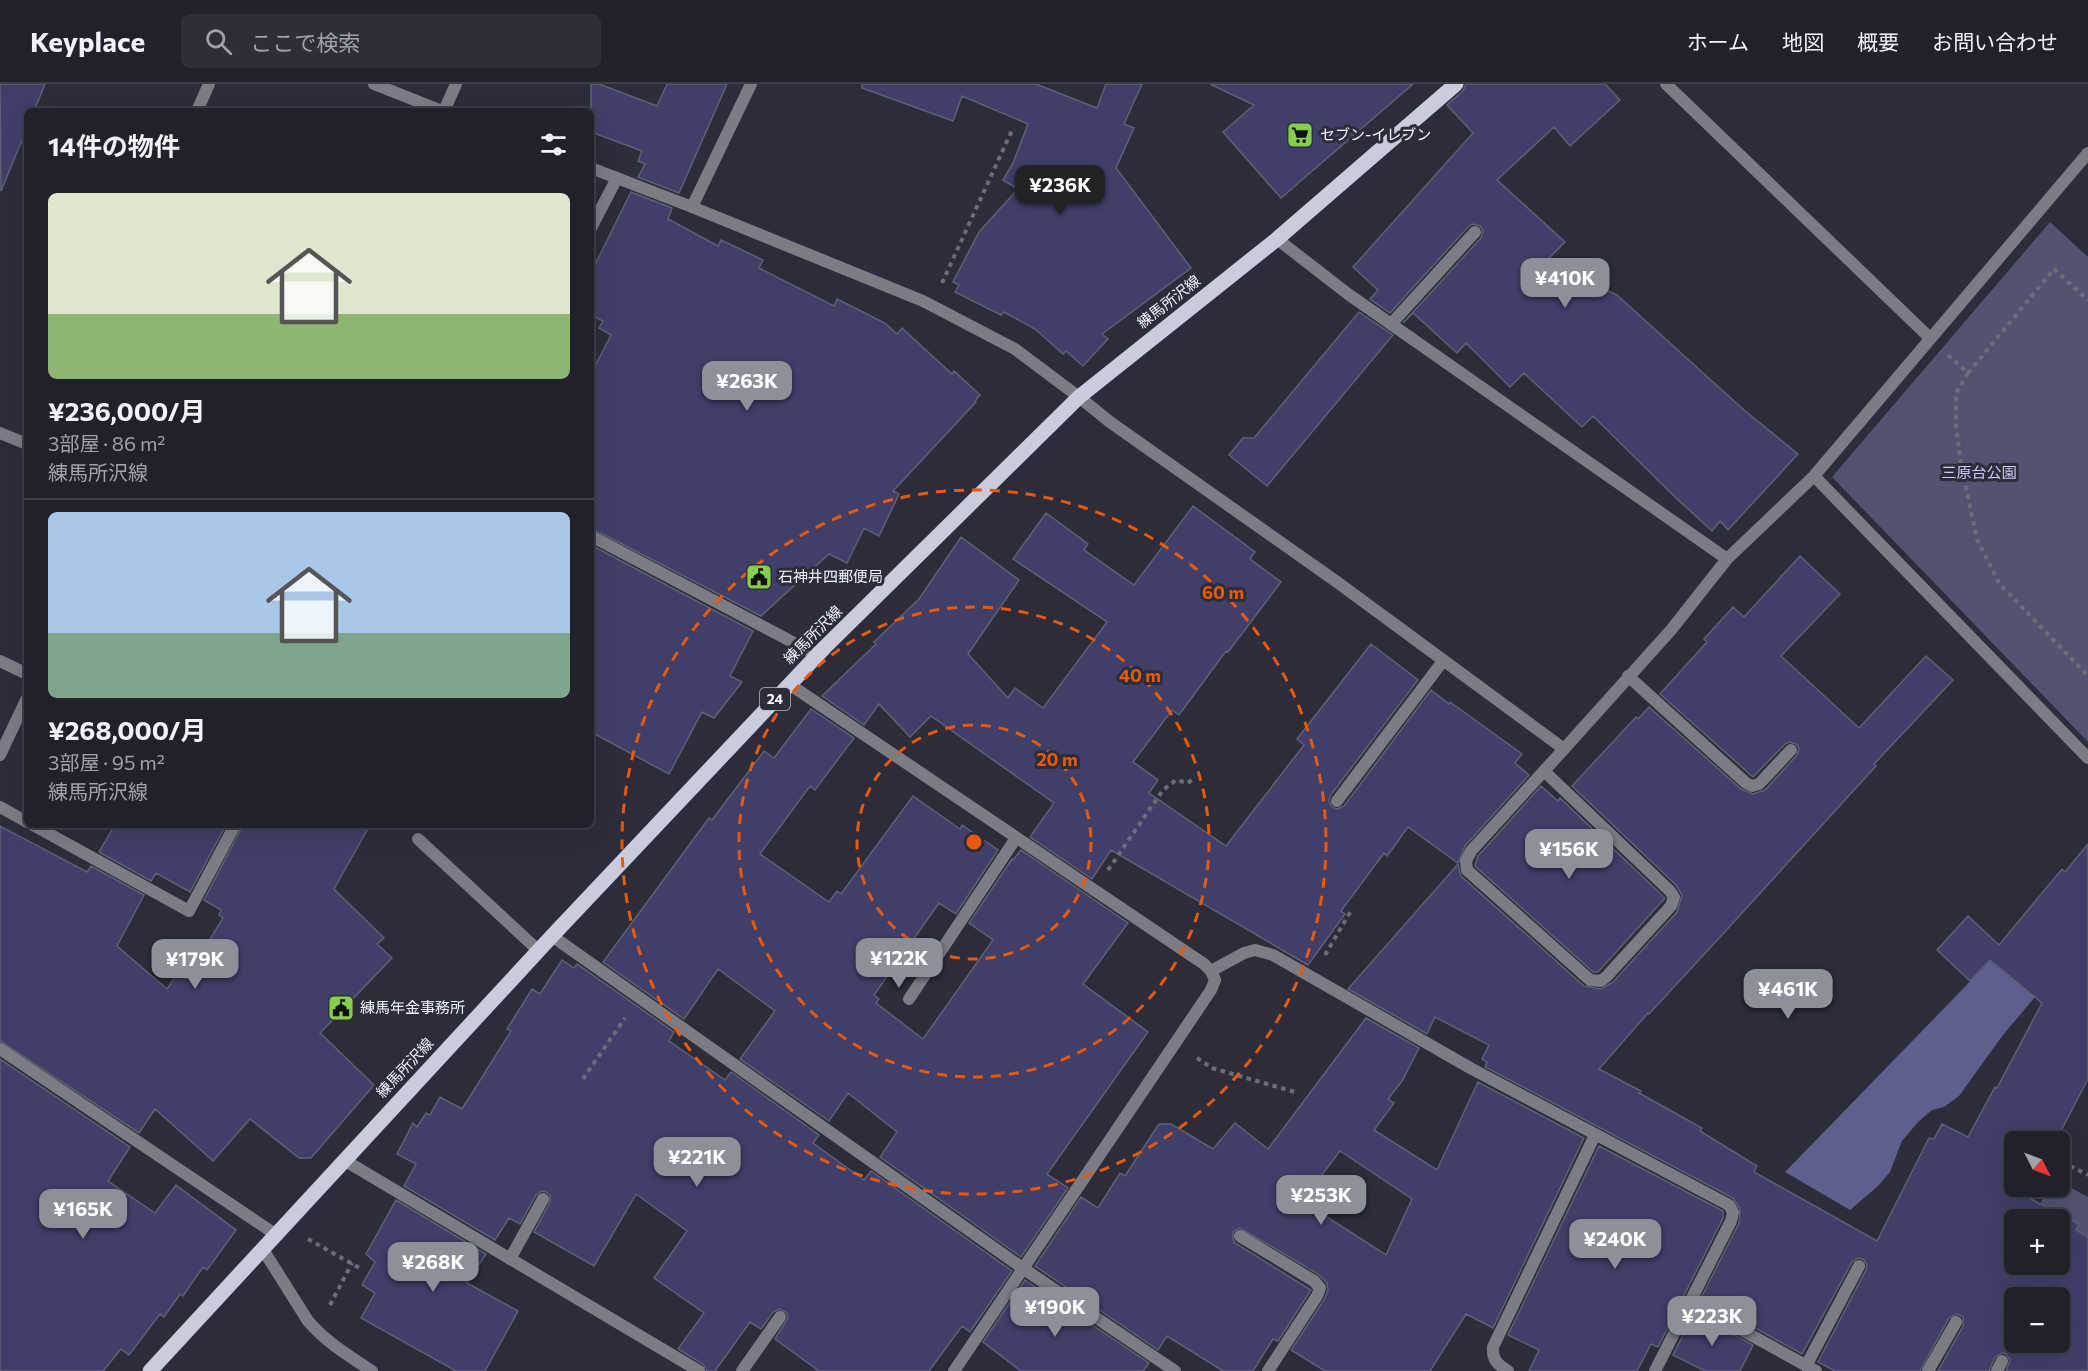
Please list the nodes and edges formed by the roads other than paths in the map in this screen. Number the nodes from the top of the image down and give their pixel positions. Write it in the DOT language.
graph roads {
  1 [pos="209,84"];
  2 [pos="374,84"];
  3 [pos="456,84"];
  4 [pos="751,84"];
  5 [pos="1455,84"];
  6 [pos="1666,84"];
  7 [pos="198,108"];
  8 [pos="435,108"];
  9 [pos="444,108"];
  10 [pos="2088,153"];
  11 [pos="594,169"];
  12 [pos="617,178"];
  13 [pos="692,207"];
  14 [pos="594,222"];
  15 [pos="1475,232"];
  16 [pos="1277,239"];
  17 [pos="1391,324"];
  18 [pos="1930,338"];
  19 [pos="1079,397"];
  20 [pos="0,433"];
  21 [pos="24,443"];
  22 [pos="1814,476"];
  23 [pos="594,538"];
  24 [pos="1727,559"];
  25 [pos="817,655"];
  26 [pos="1443,660"];
  27 [pos="0,661"];
  28 [pos="24,673"];
  29 [pos="1628,676"];
  30 [pos="789,684"];
  31 [pos="24,704"];
  32 [pos="1564,749"];
  33 [pos="1791,750"];
  34 [pos="0,755"];
  35 [pos="2088,758"];
  36 [pos="1544,771"];
  37 [pos="1337,801"];
  38 [pos="0,807"];
  39 [pos="24,820"];
  40 [pos="38,828"];
  41 [pos="234,828"];
  42 [pos="418,838"];
  43 [pos="1016,838"];
  44 [pos="552,936"];
  45 [pos="539,951"];
  46 [pos="1211,970"];
  47 [pos="909,999"];
  48 [pos="0,1049"];
  49 [pos="1595,1136"];
  50 [pos="344,1160"];
  51 [pos="543,1199"];
  52 [pos="280,1229"];
  53 [pos="1240,1236"];
  54 [pos="262,1248"];
  55 [pos="510,1259"];
  56 [pos="1858,1266"];
  57 [pos="1024,1269"];
  58 [pos="1692,1302"];
  59 [pos="780,1317"];
  60 [pos="1956,1322"];
  61 [pos="1811,1368"];
  62 [pos="150,1371"];
  63 [pos="372,1371"];
  64 [pos="699,1371"];
  65 [pos="742,1371"];
  66 [pos="954,1371"];
  67 [pos="1175,1371"];
  68 [pos="1268,1371"];
  69 [pos="1508,1371"];
  70 [pos="1654,1371"];
  71 [pos="1928,1371"];
  1 -- 7 [label="street"];
  2 -- 8 [label="street"];
  3 -- 9 [label="street"];
  4 -- 13 [label="street"];
  5 -- 16 [label="main road, 練馬所沢線 / 24"];
  6 -- 18 [label="street"];
  10 -- 18 [label="street"];
  11 -- 12 [label="street"];
  12 -- 13 [label="street"];
  12 -- 14 [label="street"];
  13 -- 19 [label="street"];
  15 -- 17 [label="street"];
  16 -- 17 [label="street"];
  16 -- 19 [label="main road, 練馬所沢線 / 24"];
  17 -- 24 [label="street"];
  18 -- 22 [label="street"];
  19 -- 25 [label="main road, 練馬所沢線 / 24"];
  19 -- 26 [label="street"];
  20 -- 21 [label="street"];
  22 -- 24 [label="street"];
  22 -- 35 [label="street"];
  23 -- 25 [label="street"];
  24 -- 29 [label="street"];
  25 -- 30 [label="main road, 練馬所沢線 / 24"];
  26 -- 32 [label="street"];
  26 -- 37 [label="street"];
  27 -- 28 [label="street"];
  29 -- 32 [label="street"];
  29 -- 33 [label="street"];
  30 -- 43 [label="street"];
  30 -- 44 [label="main road, 練馬所沢線 / 24"];
  31 -- 34 [label="street"];
  32 -- 36 [label="street"];
  36 -- 36 [label="street"];
  38 -- 39 [label="street"];
  40 -- 41 [label="street"];
  42 -- 45 [label="street"];
  43 -- 46 [label="street"];
  43 -- 47 [label="street"];
  44 -- 45 [label="main road, 練馬所沢線 / 24"];
  44 -- 57 [label="street"];
  45 -- 50 [label="main road, 練馬所沢線 / 24"];
  46 -- 49 [label="street"];
  46 -- 57 [label="street"];
  48 -- 52 [label="street"];
  49 -- 58 [label="street"];
  49 -- 69 [label="street"];
  50 -- 52 [label="main road, 練馬所沢線 / 24"];
  50 -- 55 [label="street"];
  51 -- 55 [label="street"];
  52 -- 54 [label="main road, 練馬所沢線 / 24"];
  53 -- 68 [label="street"];
  54 -- 62 [label="main road, 練馬所沢線 / 24"];
  54 -- 63 [label="street"];
  55 -- 64 [label="street"];
  56 -- 61 [label="street"];
  57 -- 66 [label="street"];
  57 -- 67 [label="street"];
  58 -- 61 [label="street"];
  58 -- 70 [label="street"];
  59 -- 65 [label="street"];
  60 -- 71 [label="street"];
}
